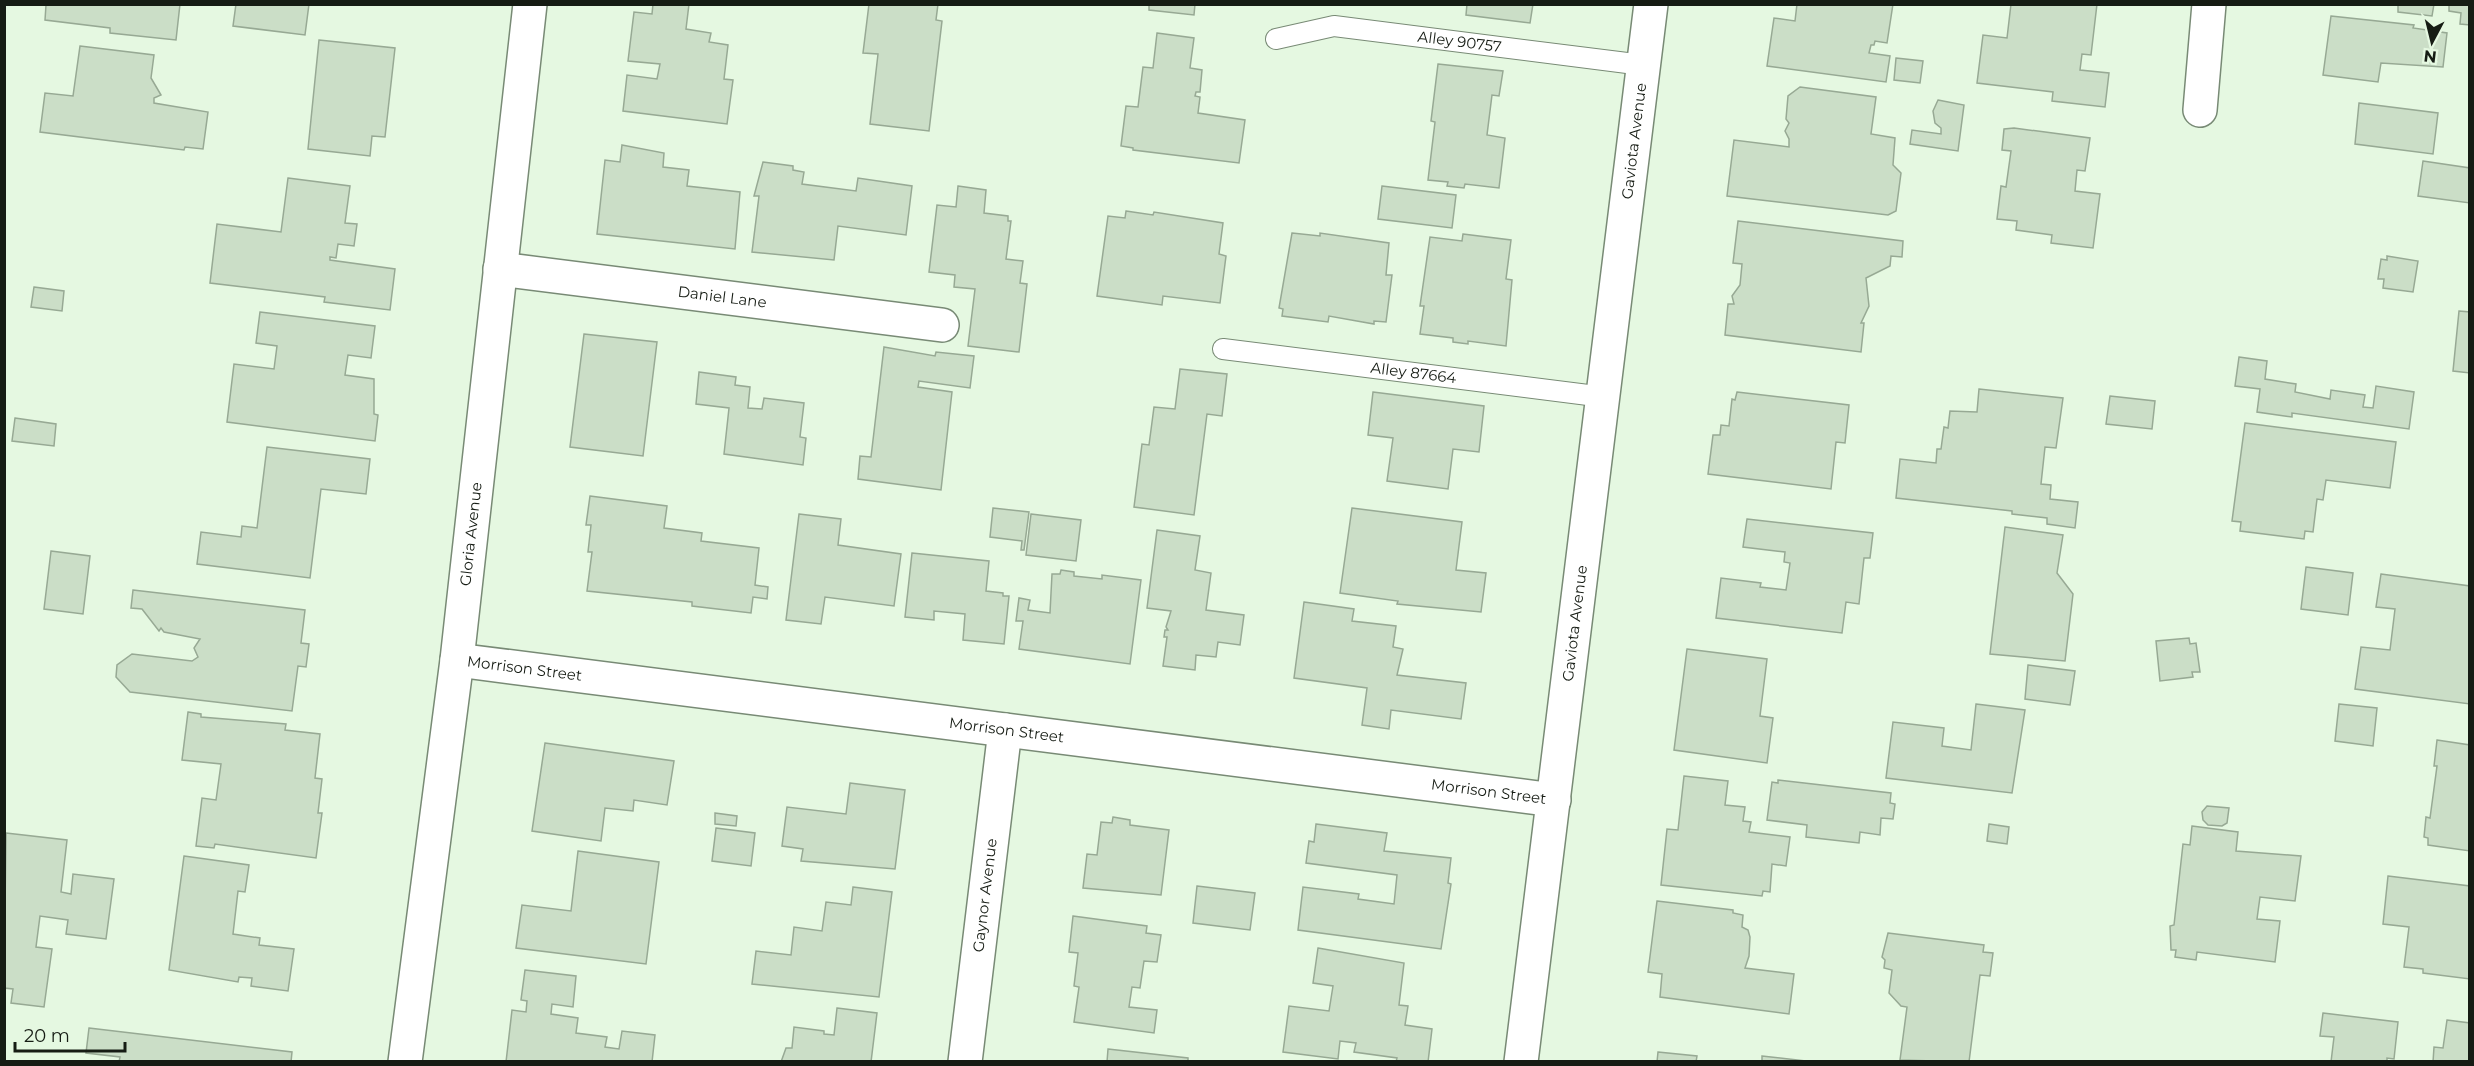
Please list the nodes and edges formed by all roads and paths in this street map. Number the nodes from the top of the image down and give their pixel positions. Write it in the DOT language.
graph roads {
  1 [pos="530,4"];
  2 [pos="1651,4"];
  3 [pos="2209,4"];
  4 [pos="1276,39"];
  5 [pos="1643,65"];
  6 [pos="2200,110"];
  7 [pos="500,268"];
  8 [pos="942,325"];
  9 [pos="1223,349"];
  10 [pos="1604,397"];
  11 [pos="457,660"];
  12 [pos="1005,730"];
  13 [pos="1554,800"];
  14 [pos="405,1062"];
  15 [pos="964,1062"];
  16 [pos="1521,1062"];
  1 -- 7 [label="street, Gloria Avenue"];
  2 -- 5 [label="street, Gaviota Avenue"];
  3 -- 6 [label="street"];
  4 -- 5 [label="lane, Alley 90757"];
  5 -- 10 [label="street, Gaviota Avenue"];
  7 -- 8 [label="street, Daniel Lane"];
  7 -- 11 [label="street, Gloria Avenue"];
  9 -- 10 [label="lane, Alley 87664"];
  10 -- 13 [label="street, Gaviota Avenue"];
  11 -- 12 [label="street, Morrison Street"];
  11 -- 14 [label="street, Gloria Avenue"];
  12 -- 13 [label="street, Morrison Street"];
  12 -- 15 [label="street, Gaynor Avenue"];
  13 -- 16 [label="street, Gaviota Avenue"];
}
